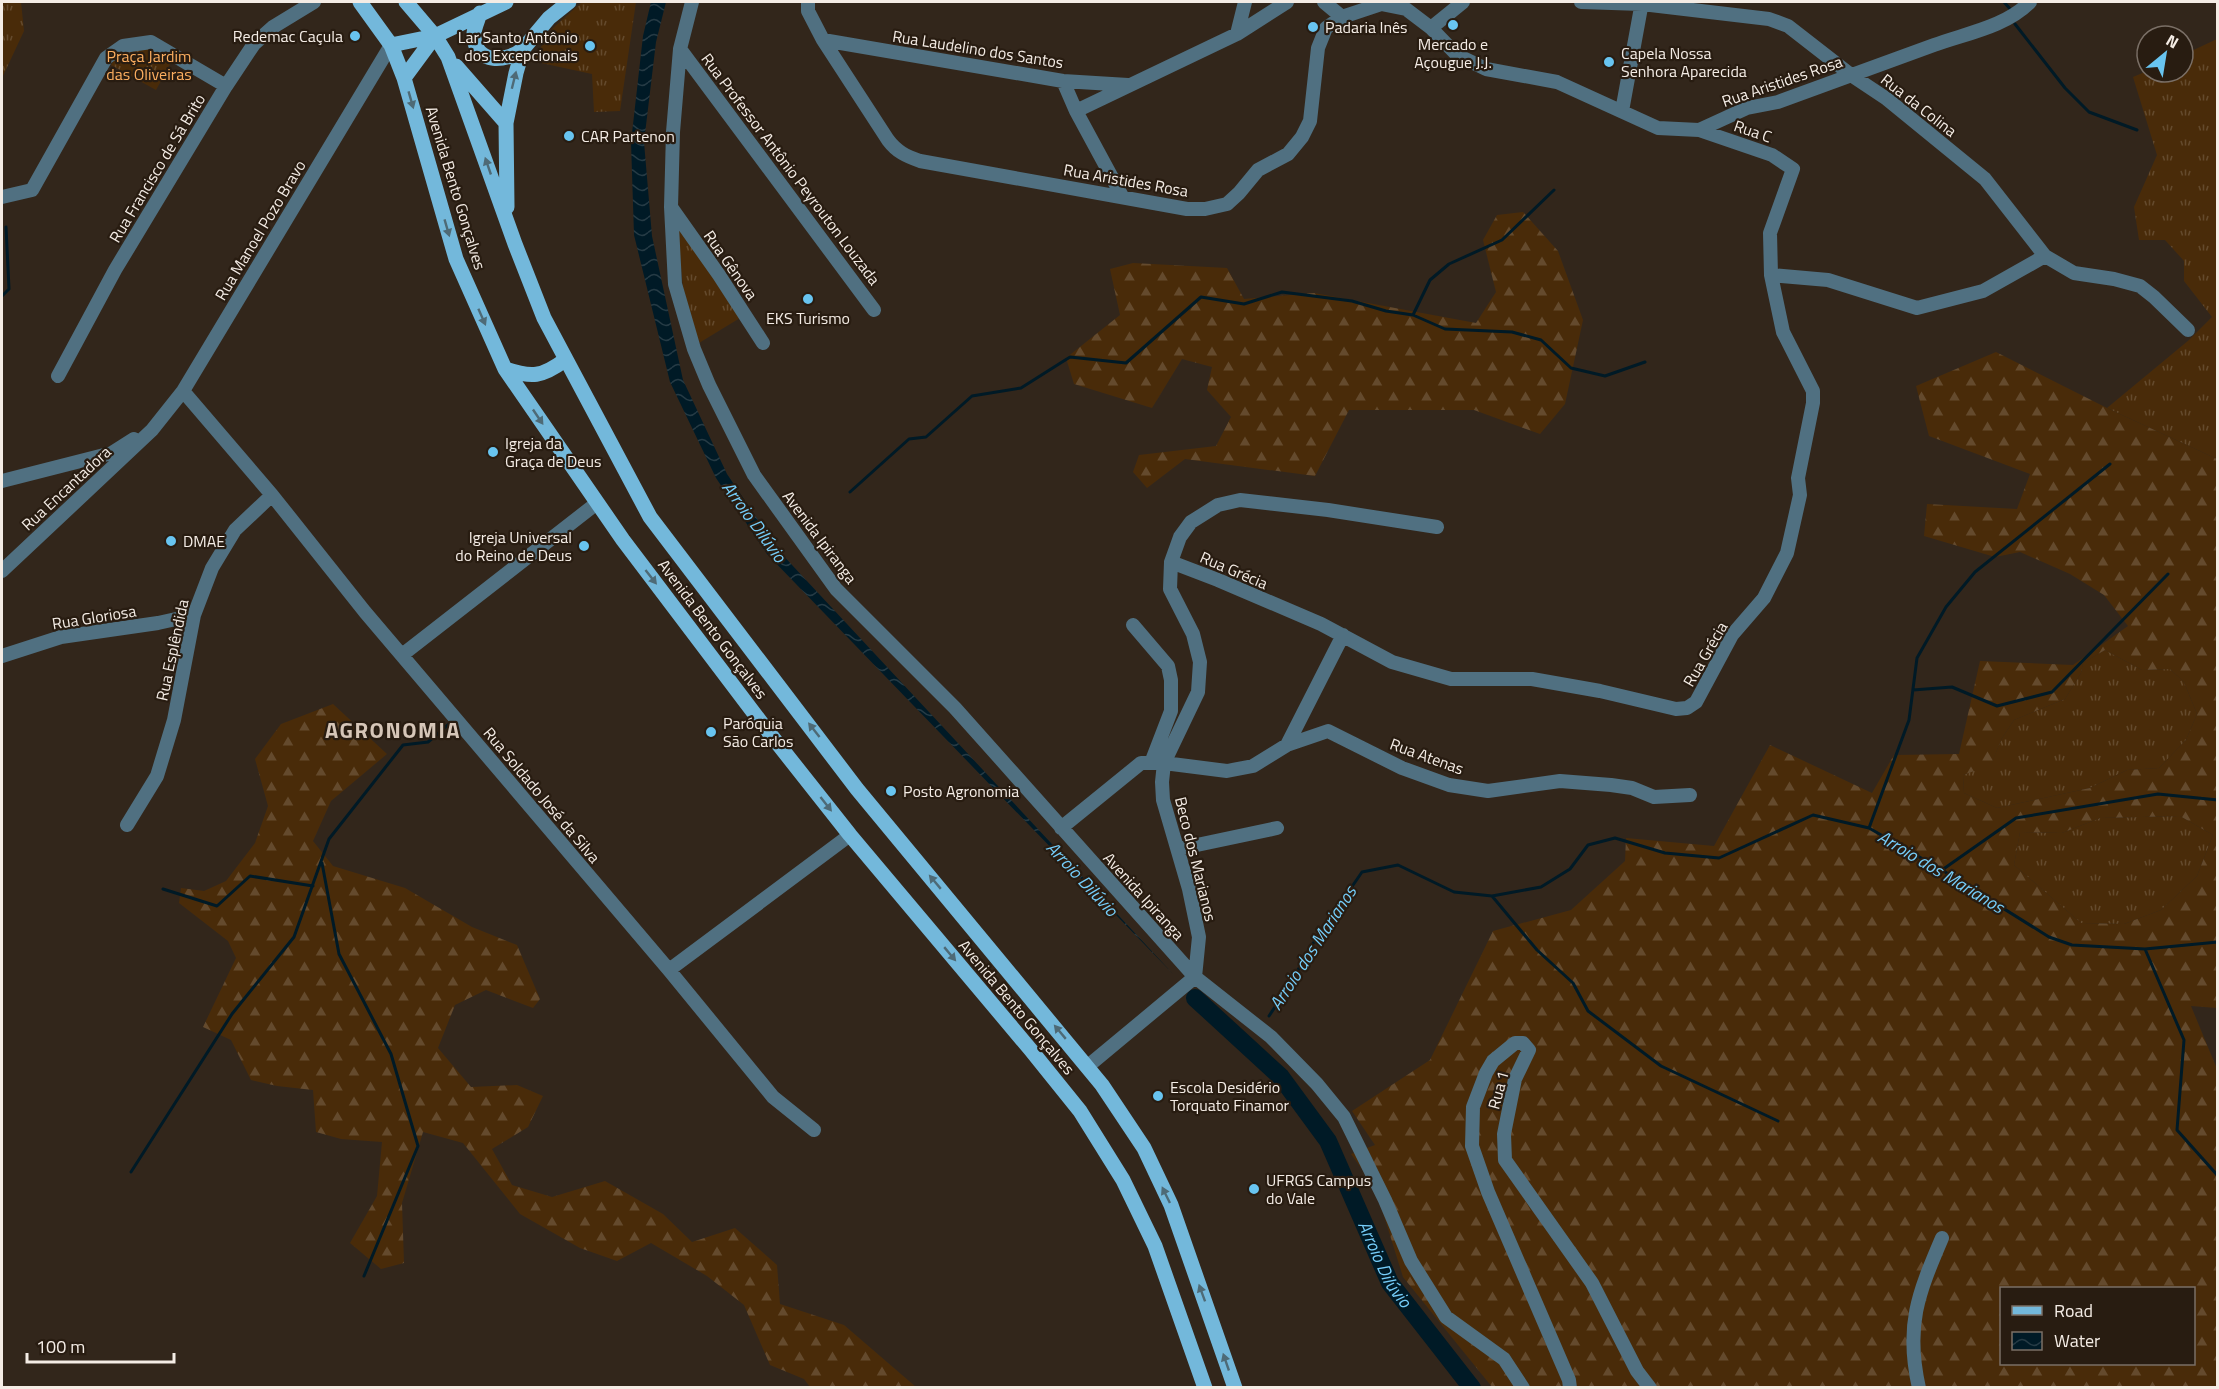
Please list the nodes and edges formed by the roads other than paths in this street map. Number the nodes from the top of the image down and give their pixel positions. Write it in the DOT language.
graph roads {
  1 [pos="314,2"];
  2 [pos="360,2"];
  3 [pos="406,2"];
  4 [pos="506,2"];
  5 [pos="568,2"];
  6 [pos="692,2"];
  7 [pos="808,2"];
  8 [pos="1245,2"];
  9 [pos="1287,2"];
  10 [pos="1324,2"];
  11 [pos="1463,2"];
  12 [pos="1581,2"];
  13 [pos="2030,2"];
  14 [pos="1642,3"];
  15 [pos="480,14"];
  16 [pos="1342,17"];
  17 [pos="1431,28"];
  18 [pos="1237,34"];
  19 [pos="435,36"];
  20 [pos="823,40"];
  21 [pos="391,45"];
  22 [pos="524,49"];
  23 [pos="680,49"];
  24 [pos="448,57"];
  25 [pos="1851,75"];
  26 [pos="404,78"];
  27 [pos="1063,81"];
  28 [pos="1128,85"];
  29 [pos="226,86"];
  30 [pos="1076,111"];
  31 [pos="1622,111"];
  32 [pos="506,123"];
  33 [pos="1699,130"];
  34 [pos="1794,169"];
  35 [pos="1122,196"];
  36 [pos="2,197"];
  37 [pos="670,207"];
  38 [pos="507,222"];
  39 [pos="2045,256"];
  40 [pos="1771,275"];
  41 [pos="874,310"];
  42 [pos="2188,330"];
  43 [pos="763,343"];
  44 [pos="566,360"];
  45 [pos="505,369"];
  46 [pos="58,376"];
  47 [pos="183,391"];
  48 [pos="152,430"];
  49 [pos="127,442"];
  50 [pos="2,472"];
  51 [pos="2,481"];
  52 [pos="272,495"];
  53 [pos="597,503"];
  54 [pos="1437,527"];
  55 [pos="1171,562"];
  56 [pos="2,571"];
  57 [pos="194,615"];
  58 [pos="1132,625"];
  59 [pos="1342,635"];
  60 [pos="402,655"];
  61 [pos="2,656"];
  62 [pos="1287,745"];
  63 [pos="1157,763"];
  64 [pos="1690,795"];
  65 [pos="127,825"];
  66 [pos="1061,828"];
  67 [pos="1277,828"];
  68 [pos="850,835"];
  69 [pos="1178,849"];
  70 [pos="669,970"];
  71 [pos="1195,977"];
  72 [pos="1088,1066"];
  73 [pos="814,1130"];
  74 [pos="1942,1238"];
  75 [pos="1205,1388"];
  76 [pos="1235,1388"];
  77 [pos="1523,1388"];
  78 [pos="1570,1388"];
  79 [pos="1650,1388"];
  80 [pos="1919,1388"];
  1 -- 29 [label="street, Rua Francisco de Sá Brito"];
  2 -- 21 [label="main road, Avenida Bento Gonçalves"];
  3 -- 19 [label="main road, Avenida Bento Gonçalves"];
  4 -- 15 [label="main road"];
  5 -- 22 [label="main road"];
  6 -- 23 [label="street, Avenida Ipiranga"];
  7 -- 20 [label="street, Rua Aristides Rosa"];
  8 -- 18 [label="street"];
  9 -- 18 [label="street, Rua Laudelino dos Santos"];
  10 -- 16 [label="street"];
  11 -- 17 [label="street"];
  12 -- 14 [label="street, Rua da Colina"];
  13 -- 25 [label="street, Rua Aristides Rosa"];
  14 -- 25 [label="street, Rua da Colina"];
  14 -- 31 [label="street"];
  15 -- 19 [label="main road"];
  15 -- 22 [label="main road"];
  16 -- 17 [label="street, Rua Aristides Rosa"];
  16 -- 35 [label="street, Rua Aristides Rosa"];
  17 -- 31 [label="street, Rua Aristides Rosa"];
  18 -- 28 [label="street, Rua Laudelino dos Santos"];
  19 -- 21 [label="main road"];
  19 -- 24 [label="main road, Avenida Bento Gonçalves"];
  19 -- 26 [label="main road"];
  20 -- 27 [label="street, Rua Laudelino dos Santos"];
  20 -- 35 [label="street, Rua Aristides Rosa"];
  21 -- 26 [label="main road, Avenida Bento Gonçalves"];
  21 -- 47 [label="street, Rua Manoel Pozo Bravo"];
  32 -- 22 [label="main road, one-way"];
  23 -- 37 [label="street, Avenida Ipiranga"];
  23 -- 41 [label="street, Rua Professor Antônio Peyrouton Louzada"];
  24 -- 32 [label="main road"];
  38 -- 24 [label="main road, Avenida Bento Gonçalves, one-way"];
  25 -- 33 [label="street, Rua Aristides Rosa"];
  25 -- 39 [label="street, Rua da Colina"];
  26 -- 45 [label="main road, Avenida Bento Gonçalves, one-way"];
  27 -- 28 [label="street, Rua Laudelino dos Santos"];
  27 -- 30 [label="street"];
  28 -- 30 [label="street, Rua Laudelino dos Santos"];
  29 -- 36 [label="street"];
  29 -- 46 [label="street, Rua Francisco de Sá Brito"];
  30 -- 35 [label="street"];
  31 -- 33 [label="street, Rua Aristides Rosa"];
  32 -- 38 [label="main road"];
  33 -- 34 [label="street, Rua C"];
  34 -- 40 [label="street, Rua Grécia"];
  37 -- 43 [label="street, Rua Gênova"];
  37 -- 66 [label="street, Avenida Ipiranga"];
  38 -- 44 [label="main road, Avenida Bento Gonçalves"];
  39 -- 40 [label="street"];
  39 -- 42 [label="street, Rua da Colina"];
  40 -- 59 [label="street, Rua Grécia"];
  44 -- 45 [label="main road"];
  72 -- 44 [label="main road, Avenida Bento Gonçalves, one-way"];
  45 -- 53 [label="main road, Avenida Bento Gonçalves, one-way"];
  47 -- 48 [label="street, Rua Manoel Pozo Bravo"];
  47 -- 52 [label="street, Rua Soldado José da Silva"];
  48 -- 49 [label="street"];
  48 -- 56 [label="street, Rua Encantadora"];
  49 -- 50 [label="street"];
  49 -- 51 [label="street"];
  52 -- 57 [label="street, Rua Esplêndida"];
  52 -- 60 [label="street, Rua Soldado José da Silva"];
  53 -- 60 [label="street"];
  53 -- 68 [label="main road, Avenida Bento Gonçalves, one-way"];
  54 -- 55 [label="street, Beco dos Marianos"];
  55 -- 59 [label="street, Rua Grécia"];
  55 -- 63 [label="street, Beco dos Marianos"];
  57 -- 61 [label="street, Rua Gloriosa"];
  57 -- 65 [label="street, Rua Esplêndida"];
  58 -- 63 [label="street"];
  59 -- 62 [label="street"];
  60 -- 70 [label="street, Rua Soldado José da Silva"];
  62 -- 63 [label="street, Rua Atenas"];
  62 -- 64 [label="street, Rua Atenas"];
  63 -- 66 [label="street"];
  63 -- 69 [label="street, Beco dos Marianos"];
  66 -- 71 [label="street, Avenida Ipiranga"];
  67 -- 69 [label="street"];
  68 -- 70 [label="street"];
  68 -- 75 [label="main road, Avenida Bento Gonçalves, one-way"];
  69 -- 71 [label="street, Beco dos Marianos"];
  70 -- 73 [label="street, Rua Soldado José da Silva"];
  71 -- 72 [label="street"];
  71 -- 77 [label="street"];
  76 -- 72 [label="main road, Avenida Bento Gonçalves, one-way"];
  74 -- 80 [label="street"];
  78 -- 79 [label="street, Rua 1"];
}
